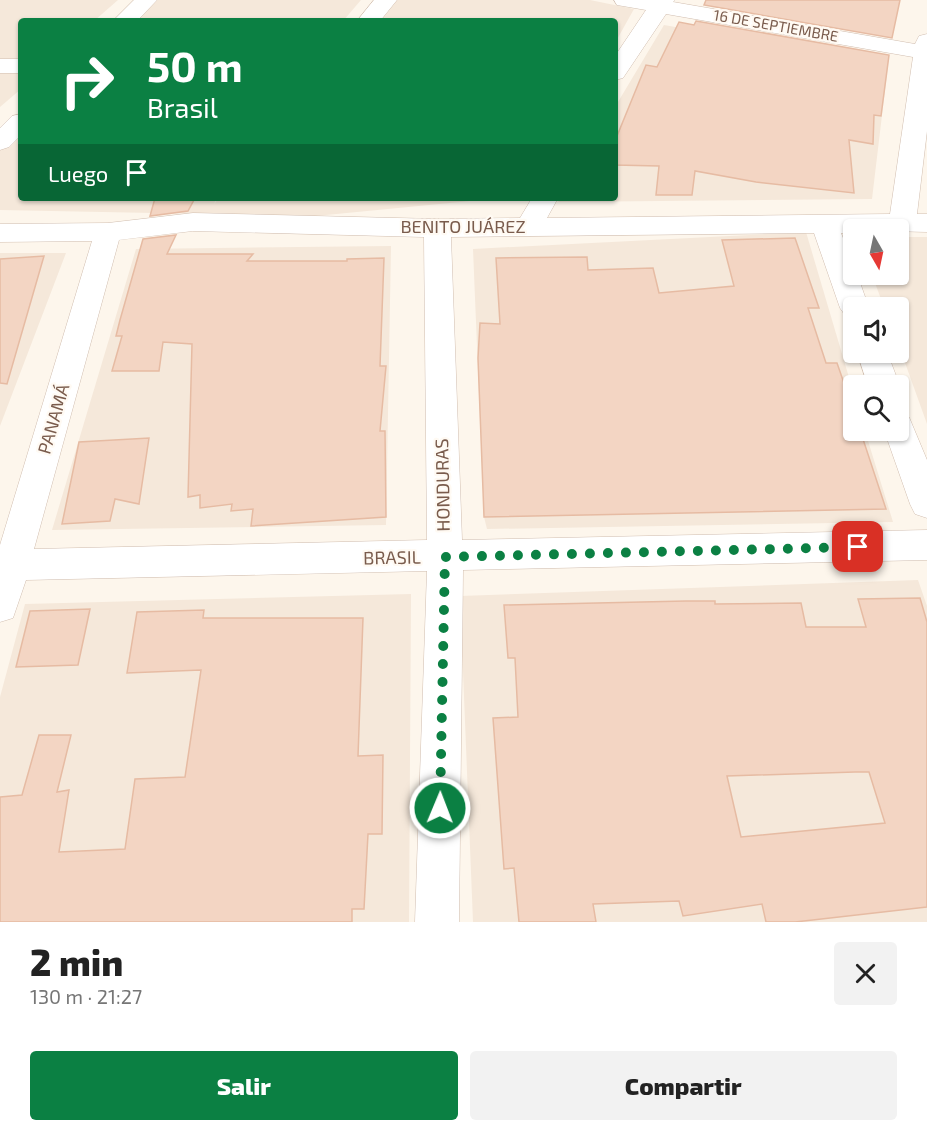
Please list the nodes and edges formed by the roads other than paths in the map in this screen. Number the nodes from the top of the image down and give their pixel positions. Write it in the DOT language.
graph roads {
  1 [pos="146,0"];
  2 [pos="386,0"];
  3 [pos="625,0"];
  4 [pos="662,3"];
  5 [pos="127,18"];
  6 [pos="371,18"];
  7 [pos="926,49"];
  8 [pos="0,66"];
  9 [pos="18,66"];
  10 [pos="618,67"];
  11 [pos="18,124"];
  12 [pos="0,142"];
  13 [pos="212,201"];
  14 [pos="542,201"];
  15 [pos="194,222"];
  16 [pos="914,223"];
  17 [pos="825,224"];
  18 [pos="528,227"];
  19 [pos="437,228"];
  20 [pos="108,232"];
  21 [pos="0,233"];
  22 [pos="851,297"];
  23 [pos="904,441"];
  24 [pos="927,504"];
  25 [pos="927,545"];
  26 [pos="445,557"];
  27 [pos="6,565"];
  28 [pos="0,606"];
  29 [pos="437,922"];
  1 -- 5 [label="street"];
  2 -- 6 [label="street"];
  3 -- 4 [label="street, 16 DE SEPTIEMBRE"];
  4 -- 7 [label="street, 16 DE SEPTIEMBRE"];
  4 -- 10 [label="street"];
  7 -- 16 [label="street"];
  8 -- 9 [label="street"];
  11 -- 12 [label="street"];
  13 -- 15 [label="street"];
  14 -- 18 [label="street"];
  15 -- 19 [label="street, BENITO JUÁREZ"];
  15 -- 20 [label="street, BENITO JUÁREZ"];
  16 -- 17 [label="street, BENITO JUÁREZ"];
  17 -- 18 [label="street, BENITO JUÁREZ"];
  17 -- 22 [label="street"];
  18 -- 19 [label="street, BENITO JUÁREZ"];
  19 -- 26 [label="street, HONDURAS"];
  20 -- 21 [label="street, BENITO JUÁREZ"];
  20 -- 27 [label="street, PANAMÁ"];
  23 -- 24 [label="street"];
  25 -- 26 [label="street, BRASIL"];
  26 -- 27 [label="street, BRASIL"];
  26 -- 29 [label="street, HONDURAS"];
  27 -- 28 [label="street, PANAMÁ"];
}
